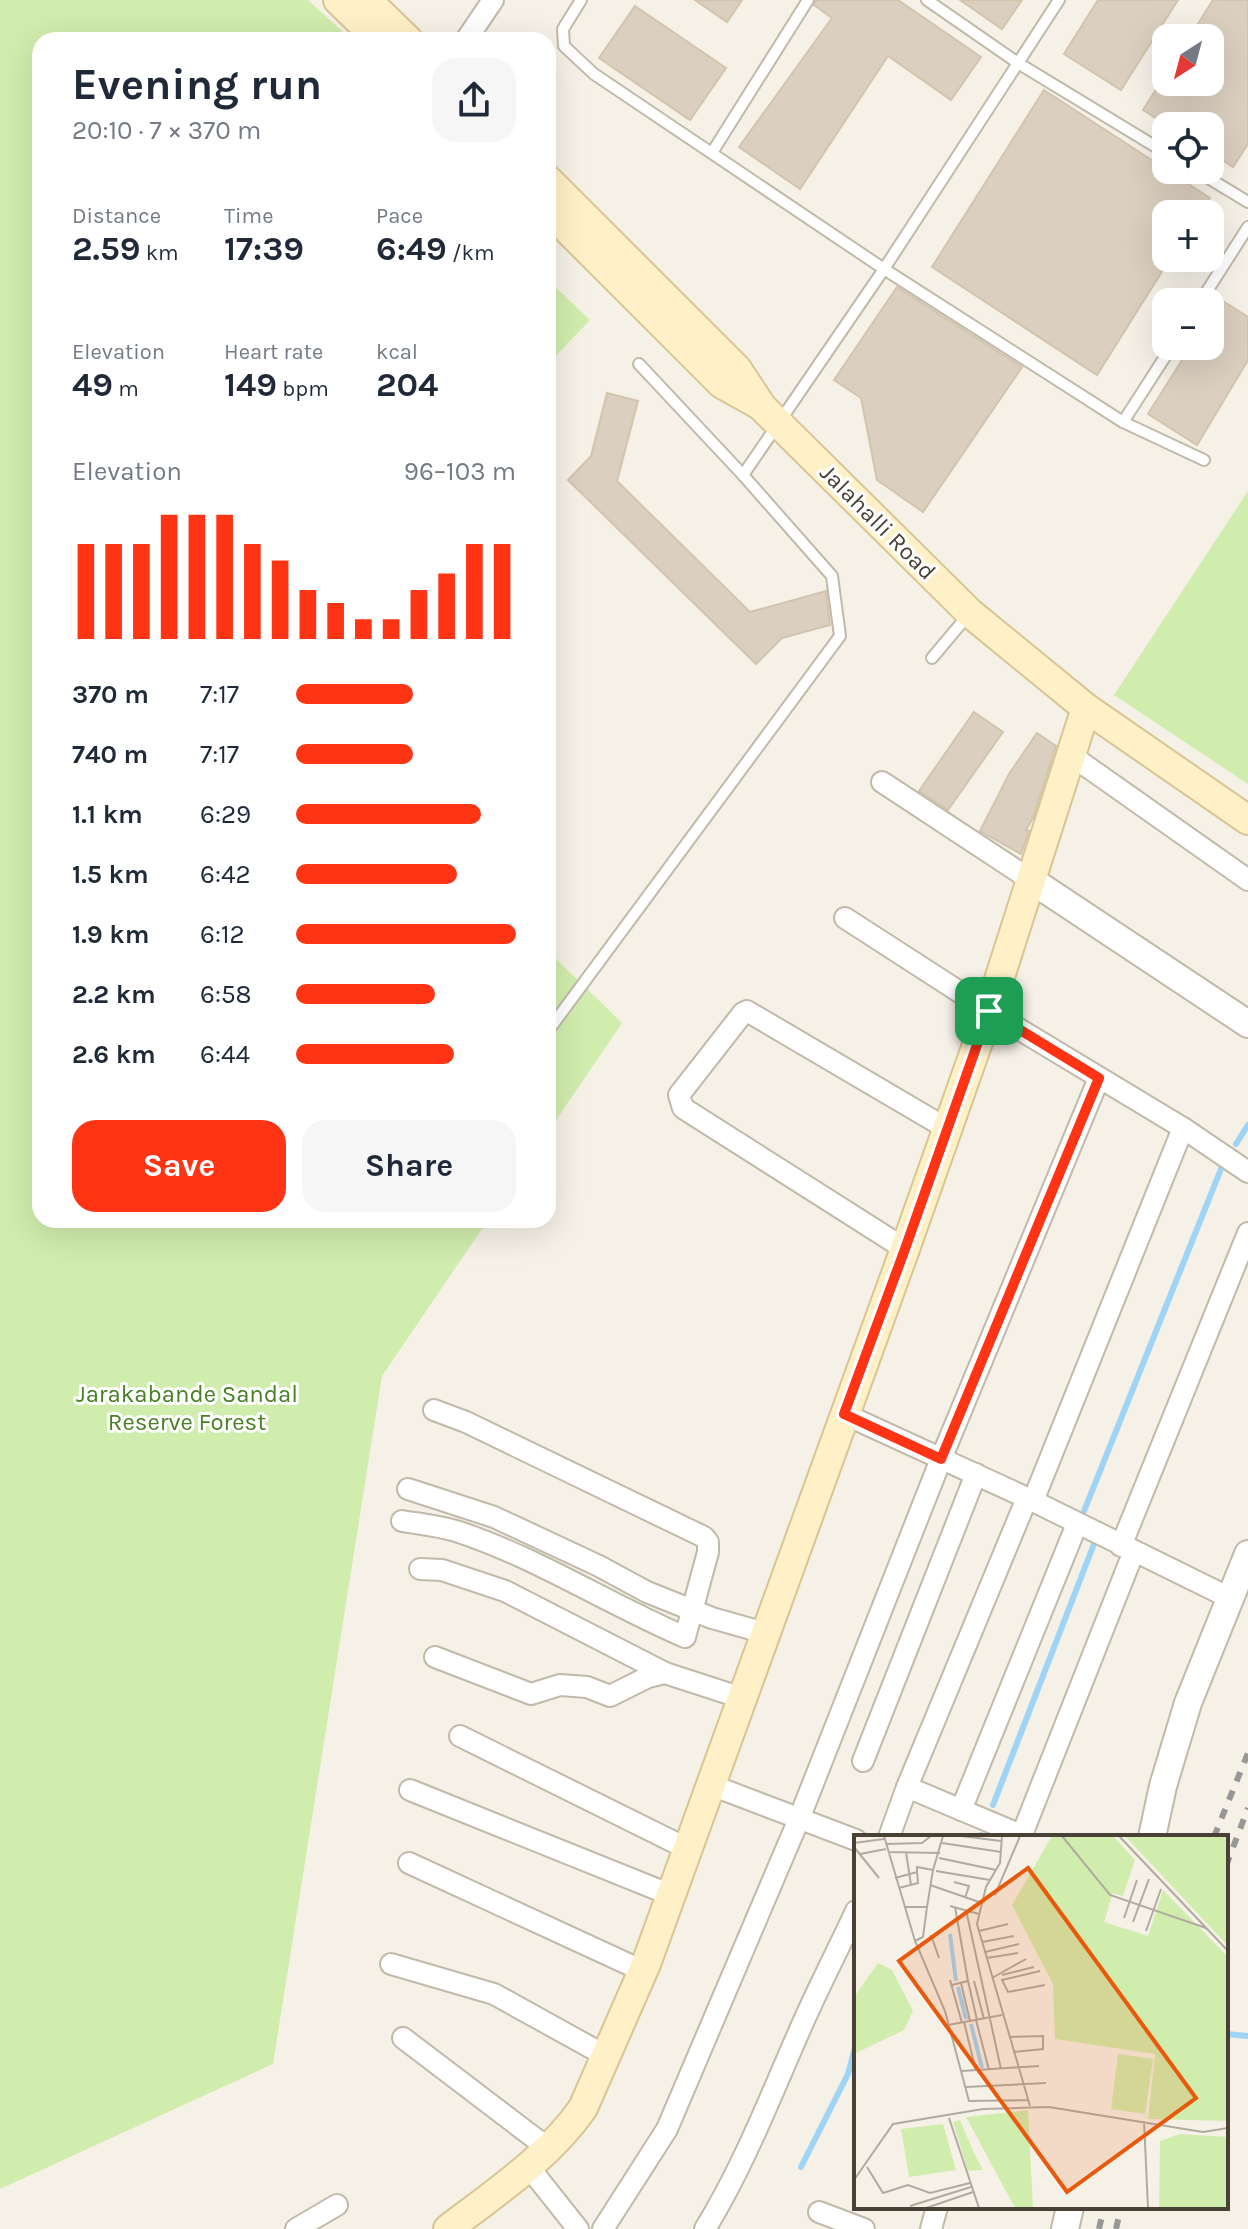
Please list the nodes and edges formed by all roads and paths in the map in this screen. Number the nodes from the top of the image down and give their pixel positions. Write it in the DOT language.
graph roads {
  1 [pos="338,0"];
  2 [pos="367,0"];
  3 [pos="493,0"];
  4 [pos="581,0"];
  5 [pos="808,0"];
  6 [pos="927,0"];
  7 [pos="1059,0"];
  8 [pos="371,32"];
  9 [pos="400,32"];
  10 [pos="471,32"];
  11 [pos="1018,63"];
  12 [pos="1152,144"];
  13 [pos="713,151"];
  14 [pos="1218,184"];
  15 [pos="556,188"];
  16 [pos="1248,202"];
  17 [pos="556,218"];
  18 [pos="1248,227"];
  19 [pos="884,269"];
  20 [pos="1209,288"];
  21 [pos="1163,360"];
  22 [pos="639,364"];
  23 [pos="771,415"];
  24 [pos="1123,422"];
  25 [pos="1204,460"];
  26 [pos="743,475"];
  27 [pos="970,613"];
  28 [pos="932,658"];
  29 [pos="1086,708"];
  30 [pos="1072,756"];
  31 [pos="882,782"];
  32 [pos="1248,820"];
  33 [pos="1031,880"];
  34 [pos="1248,880"];
  35 [pos="845,918"];
  36 [pos="989,1011"];
  37 [pos="556,1020"];
  38 [pos="1248,1024"];
  39 [pos="1099,1078"];
  40 [pos="946,1128"];
  41 [pos="1183,1128"];
  42 [pos="1248,1172"];
  43 [pos="1248,1233"];
  44 [pos="905,1249"];
  45 [pos="434,1410"];
  46 [pos="844,1414"];
  47 [pos="941,1459"];
  48 [pos="976,1474"];
  49 [pos="408,1489"];
  50 [pos="1030,1499"];
  51 [pos="402,1521"];
  52 [pos="1077,1524"];
  53 [pos="1127,1548"];
  54 [pos="1248,1554"];
  55 [pos="420,1569"];
  56 [pos="1232,1599"];
  57 [pos="694,1610"];
  58 [pos="765,1633"];
  59 [pos="435,1657"];
  60 [pos="665,1673"];
  61 [pos="742,1698"];
  62 [pos="460,1736"];
  63 [pos="863,1761"];
  64 [pos="711,1785"];
  65 [pos="907,1787"];
  66 [pos="410,1790"];
  67 [pos="961,1810"];
  68 [pos="799,1819"];
  69 [pos="890,1835"];
  70 [pos="1019,1835"];
  71 [pos="1021,1835"];
  72 [pos="1152,1835"];
  73 [pos="854,1839"];
  74 [pos="688,1849"];
  75 [pos="409,1863"];
  76 [pos="671,1895"];
  77 [pos="854,1915"];
  78 [pos="391,1964"];
  79 [pos="643,1971"];
  80 [pos="403,2038"];
  81 [pos="606,2056"];
  82 [pos="538,2157"];
  83 [pos="337,2205"];
  84 [pos="936,2209"];
  85 [pos="1070,2209"];
  86 [pos="819,2212"];
  87 [pos="457,2226"];
  88 [pos="296,2229"];
  89 [pos="578,2229"];
  90 [pos="603,2229"];
  91 [pos="705,2229"];
  92 [pos="864,2229"];
  93 [pos="931,2229"];
  94 [pos="1065,2229"];
  1 -- 8 [label="main road"];
  2 -- 9 [label="main road"];
  3 -- 10 [label="street"];
  4 -- 13 [label="lane"];
  5 -- 13 [label="lane"];
  6 -- 11 [label="lane"];
  7 -- 11 [label="lane"];
  11 -- 12 [label="lane"];
  11 -- 19 [label="lane"];
  13 -- 19 [label="lane"];
  14 -- 16 [label="lane"];
  15 -- 23 [label="main road, Jalahalli Road"];
  17 -- 23 [label="main road"];
  18 -- 20 [label="lane"];
  19 -- 23 [label="lane"];
  19 -- 24 [label="lane"];
  21 -- 24 [label="lane"];
  22 -- 26 [label="lane"];
  23 -- 26 [label="lane"];
  23 -- 27 [label="main road, Jalahalli Road"];
  24 -- 25 [label="lane"];
  26 -- 37 [label="lane"];
  27 -- 28 [label="lane"];
  27 -- 29 [label="main road, Jalahalli Road"];
  29 -- 30 [label="main road"];
  29 -- 32 [label="main road, Jalahalli Road"];
  30 -- 33 [label="main road"];
  30 -- 34 [label="street"];
  31 -- 33 [label="street"];
  33 -- 36 [label="main road"];
  33 -- 38 [label="street"];
  35 -- 36 [label="street"];
  36 -- 39 [label="street"];
  36 -- 40 [label="main road"];
  39 -- 41 [label="street"];
  39 -- 47 [label="street"];
  40 -- 44 [label="main road"];
  40 -- 44 [label="street"];
  41 -- 42 [label="street"];
  41 -- 50 [label="street"];
  43 -- 53 [label="street"];
  44 -- 46 [label="main road"];
  45 -- 57 [label="street"];
  46 -- 47 [label="street"];
  46 -- 58 [label="main road"];
  47 -- 48 [label="street"];
  47 -- 68 [label="street"];
  48 -- 50 [label="street"];
  48 -- 63 [label="street"];
  49 -- 57 [label="street"];
  50 -- 52 [label="street"];
  50 -- 65 [label="street"];
  51 -- 57 [label="street"];
  52 -- 53 [label="street"];
  52 -- 67 [label="street"];
  53 -- 56 [label="street"];
  53 -- 71 [label="street"];
  54 -- 56 [label="street"];
  55 -- 60 [label="street"];
  56 -- 72 [label="street"];
  57 -- 58 [label="street"];
  58 -- 61 [label="main road"];
  59 -- 60 [label="street"];
  60 -- 61 [label="street"];
  61 -- 64 [label="main road"];
  62 -- 74 [label="street"];
  64 -- 68 [label="street"];
  64 -- 74 [label="main road"];
  65 -- 67 [label="street"];
  65 -- 69 [label="street"];
  66 -- 76 [label="street"];
  67 -- 70 [label="street"];
  68 -- 73 [label="street"];
  68 -- 90 [label="street"];
  74 -- 76 [label="main road"];
  75 -- 79 [label="street"];
  76 -- 79 [label="main road"];
  77 -- 91 [label="street"];
  78 -- 81 [label="street"];
  79 -- 81 [label="main road"];
  80 -- 82 [label="street"];
  81 -- 82 [label="main road"];
  82 -- 87 [label="main road"];
  82 -- 89 [label="street"];
  83 -- 88 [label="street"];
  84 -- 93 [label="street"];
  85 -- 94 [label="street"];
  86 -- 92 [label="street"];
}
